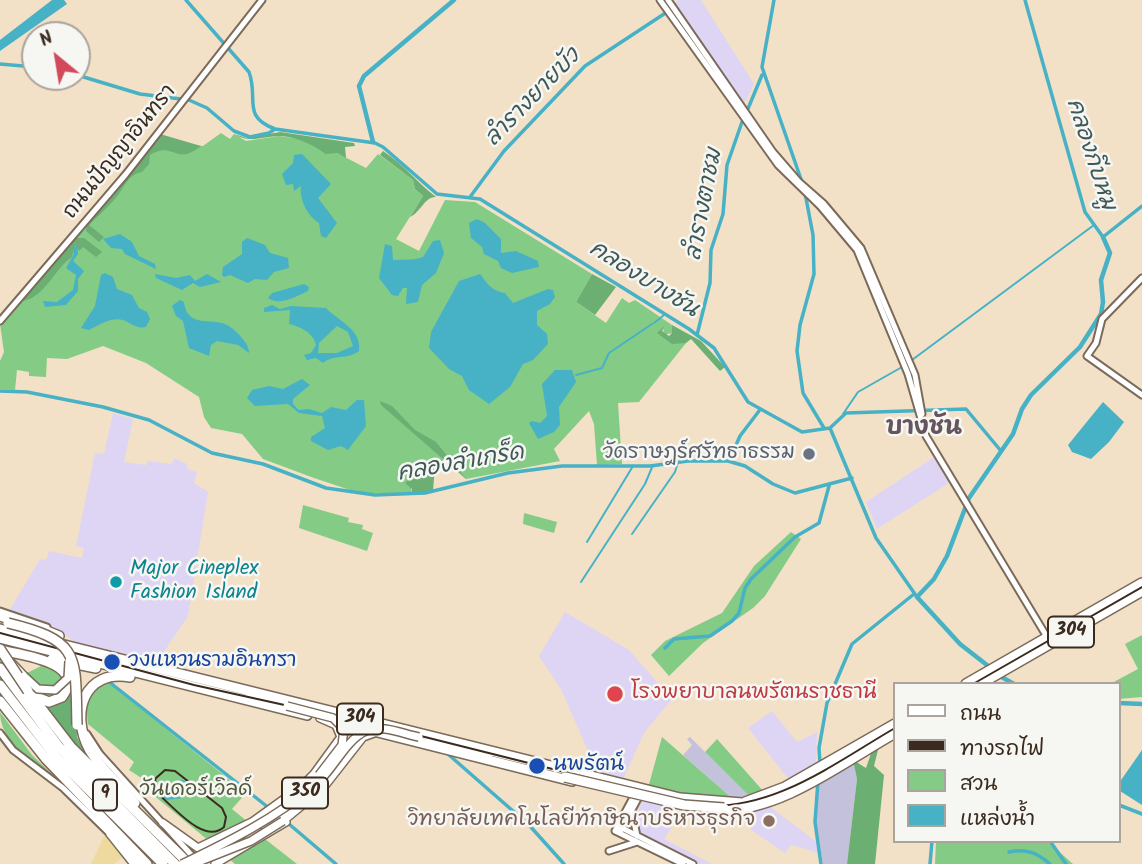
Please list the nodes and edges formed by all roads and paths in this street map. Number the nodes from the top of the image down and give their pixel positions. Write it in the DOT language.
graph roads {
  1 [pos="260,0"];
  2 [pos="660,0"];
  3 [pos="668,0"];
  4 [pos="714,70"];
  5 [pos="1142,278"];
  6 [pos="0,319"];
  7 [pos="1142,395"];
  8 [pos="1142,583"];
  9 [pos="1142,591"];
  10 [pos="1,621"];
  11 [pos="59,636"];
  12 [pos="0,638"];
  13 [pos="1047,638"];
  14 [pos="0,650"];
  15 [pos="137,664"];
  16 [pos="0,668"];
  17 [pos="998,669"];
  18 [pos="126,671"];
  19 [pos="987,676"];
  20 [pos="971,682"];
  21 [pos="982,682"];
  22 [pos="0,685"];
  23 [pos="177,685"];
  24 [pos="236,687"];
  25 [pos="29,692"];
  26 [pos="0,701"];
  27 [pos="0,710"];
  28 [pos="320,718"];
  29 [pos="350,721"];
  30 [pos="80,723"];
  31 [pos="894,725"];
  32 [pos="36,726"];
  33 [pos="384,731"];
  34 [pos="0,733"];
  35 [pos="894,734"];
  36 [pos="341,737"];
  37 [pos="355,747"];
  38 [pos="501,755"];
  39 [pos="527,765"];
  40 [pos="827,768"];
  41 [pos="323,788"];
  42 [pos="298,789"];
  43 [pos="77,794"];
  44 [pos="307,795"];
  45 [pos="635,797"];
  46 [pos="743,805"];
  47 [pos="163,823"];
  48 [pos="264,823"];
  49 [pos="110,834"];
  50 [pos="637,839"];
  51 [pos="209,843"];
  52 [pos="128,851"];
  53 [pos="608,851"];
  54 [pos="233,853"];
  55 [pos="218,861"];
  56 [pos="138,864"];
  57 [pos="147,864"];
  58 [pos="163,864"];
  59 [pos="175,864"];
  60 [pos="181,864"];
  61 [pos="191,864"];
  62 [pos="199,864"];
  63 [pos="683,864"];
  64 [pos="693,864"];
  1 -- 6 [label="street, ถนนปัญญาอินทรา"];
  2 -- 4 [label="street"];
  3 -- 4 [label="street"];
  4 -- 13 [label="street"];
  5 -- 7 [label="street"];
  8 -- 13 [label="highway, 304"];
  9 -- 17 [label="highway, 304"];
  10 -- 11 [label="highway"];
  10 -- 14 [label="main road, bridge"];
  10 -- 15 [label="highway, 304"];
  10 -- 30 [label="highway, bridge"];
  11 -- 15 [label="street"];
  12 -- 18 [label="highway, 304"];
  13 -- 17 [label="highway, 304"];
  14 -- 18 [label="highway"];
  14 -- 25 [label="highway, bridge"];
  14 -- 25 [label="highway"];
  15 -- 24 [label="highway, 304"];
  16 -- 32 [label="highway, 9"];
  17 -- 19 [label="highway, 304"];
  18 -- 23 [label="highway, 304"];
  19 -- 20 [label="highway, 304"];
  19 -- 21 [label="highway, 304"];
  22 -- 32 [label="highway, 9"];
  23 -- 28 [label="highway, 304"];
  23 -- 30 [label="highway"];
  24 -- 29 [label="highway, 304"];
  24 -- 44 [label="main road, 350, bridge"];
  25 -- 61 [label="highway"];
  26 -- 43 [label="highway"];
  27 -- 43 [label="highway"];
  28 -- 29 [label="highway, 304"];
  28 -- 36 [label="main road"];
  29 -- 33 [label="highway, 304"];
  30 -- 47 [label="street"];
  30 -- 61 [label="highway"];
  31 -- 40 [label="highway, 304"];
  32 -- 58 [label="highway, 9"];
  32 -- 59 [label="highway, 9"];
  33 -- 37 [label="main road, 350"];
  33 -- 38 [label="highway, 304"];
  33 -- 39 [label="highway, 304"];
  34 -- 49 [label="street"];
  35 -- 40 [label="highway, 304"];
  36 -- 37 [label="main road"];
  36 -- 42 [label="main road, 350"];
  37 -- 41 [label="main road, 350"];
  38 -- 39 [label="highway, 304"];
  38 -- 60 [label="main road, 350, bridge"];
  39 -- 45 [label="highway, 304"];
  39 -- 46 [label="highway, 304, bridge"];
  40 -- 46 [label="highway, 304"];
  41 -- 54 [label="main road"];
  41 -- 61 [label="main road, 350, bridge"];
  42 -- 48 [label="main road, 350"];
  42 -- 51 [label="main road"];
  43 -- 52 [label="highway"];
  44 -- 48 [label="main road, 350"];
  44 -- 54 [label="main road"];
  45 -- 46 [label="highway, 304"];
  45 -- 50 [label="street"];
  45 -- 50 [label="street"];
  47 -- 51 [label="main road"];
  47 -- 62 [label="street"];
  48 -- 60 [label="main road, 350, bridge"];
  48 -- 61 [label="main road, 350, bridge"];
  49 -- 52 [label="main road"];
  50 -- 53 [label="street"];
  50 -- 63 [label="street"];
  50 -- 64 [label="street"];
  51 -- 55 [label="main road"];
  52 -- 56 [label="main road"];
  52 -- 57 [label="highway"];
  54 -- 55 [label="main road"];
}
